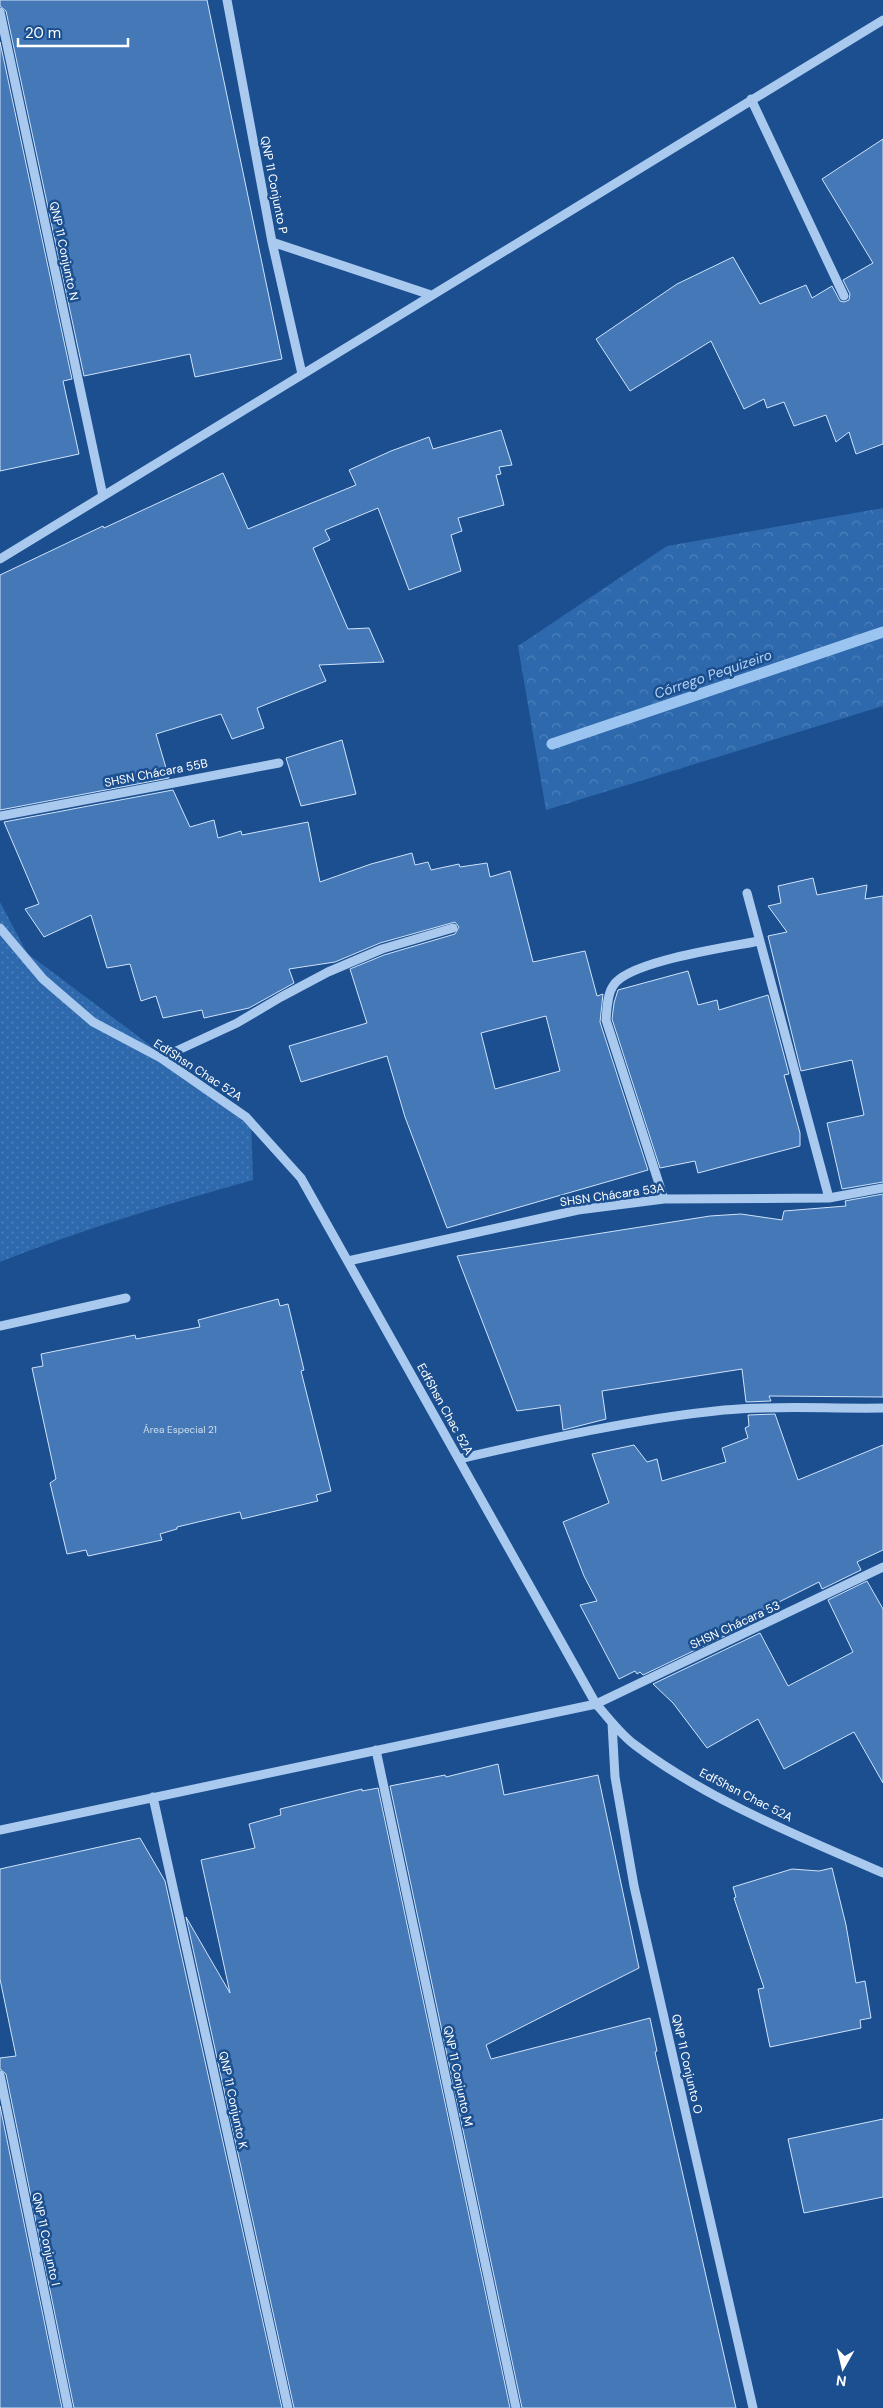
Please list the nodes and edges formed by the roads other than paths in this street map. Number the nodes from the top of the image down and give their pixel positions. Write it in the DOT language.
graph roads {
  1 [pos="227,0"];
  2 [pos="0,12"];
  3 [pos="883,20"];
  4 [pos="751,99"];
  5 [pos="272,242"];
  6 [pos="431,295"];
  7 [pos="844,296"];
  8 [pos="302,374"];
  9 [pos="103,496"];
  10 [pos="0,559"];
  11 [pos="280,763"];
  12 [pos="0,816"];
  13 [pos="747,893"];
  14 [pos="0,928"];
  15 [pos="452,928"];
  16 [pos="759,940"];
  17 [pos="161,1058"];
  18 [pos="883,1188"];
  19 [pos="829,1198"];
  20 [pos="664,1199"];
  21 [pos="348,1261"];
  22 [pos="126,1298"];
  23 [pos="0,1326"];
  24 [pos="883,1408"];
  25 [pos="459,1459"];
  26 [pos="883,1567"];
  27 [pos="596,1704"];
  28 [pos="612,1722"];
  29 [pos="376,1750"];
  30 [pos="153,1797"];
  31 [pos="0,1830"];
  32 [pos="883,1873"];
  33 [pos="0,2075"];
  34 [pos="68,2408"];
  35 [pos="288,2408"];
  36 [pos="516,2408"];
  37 [pos="752,2408"];
  1 -- 5 [label="street, QNP 11 Conjunto P"];
  2 -- 9 [label="street, QNP 11 Conjunto N"];
  3 -- 4 [label="street"];
  4 -- 6 [label="street"];
  4 -- 7 [label="street"];
  5 -- 6 [label="street"];
  5 -- 8 [label="street, QNP 11 Conjunto P"];
  6 -- 8 [label="street"];
  8 -- 9 [label="street"];
  9 -- 10 [label="street"];
  11 -- 12 [label="street, SHSN Chácara 55B"];
  13 -- 16 [label="street"];
  14 -- 17 [label="street, EdfShsn Chac 52A"];
  15 -- 17 [label="street"];
  16 -- 19 [label="street"];
  16 -- 20 [label="street"];
  17 -- 21 [label="street, EdfShsn Chac 52A"];
  18 -- 19 [label="street, SHSN Chácara 53A"];
  19 -- 20 [label="street, SHSN Chácara 53A"];
  20 -- 21 [label="street, SHSN Chácara 53A"];
  21 -- 25 [label="street, EdfShsn Chac 52A"];
  22 -- 23 [label="street"];
  24 -- 25 [label="street"];
  25 -- 27 [label="street, EdfShsn Chac 52A"];
  26 -- 27 [label="street, SHSN Chácara 53"];
  27 -- 28 [label="street, EdfShsn Chac 52A"];
  27 -- 29 [label="street, SHSN Chácara 53"];
  28 -- 32 [label="street, EdfShsn Chac 52A"];
  28 -- 37 [label="street, QNP 11 Conjunto O"];
  29 -- 30 [label="street, SHSN Chácara 53"];
  29 -- 36 [label="street, QNP 11 Conjunto M"];
  30 -- 31 [label="street, SHSN Chácara 53"];
  30 -- 35 [label="street, QNP 11 Conjunto K"];
  33 -- 34 [label="street, QNP 11 Conjunto I"];
}
